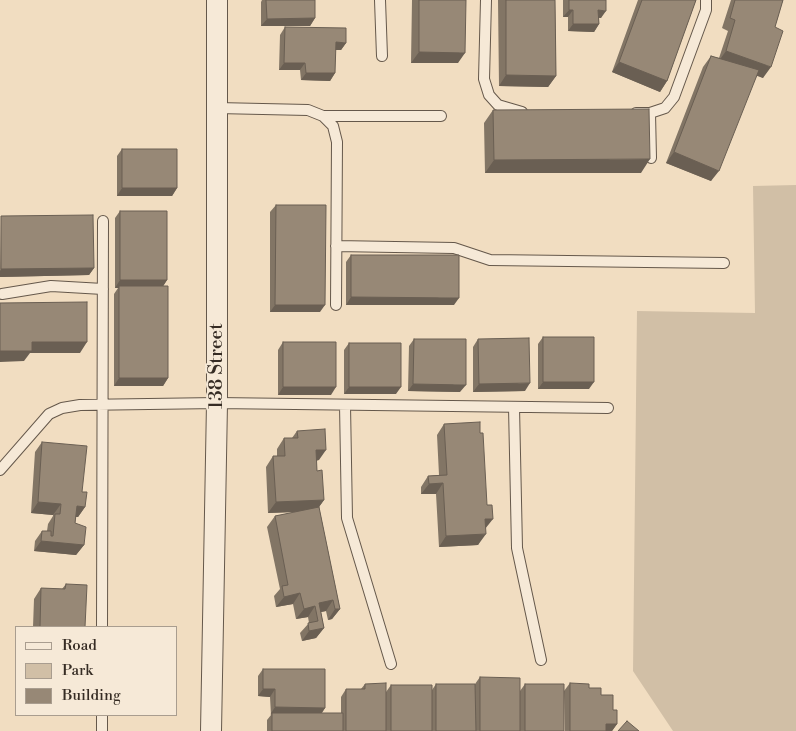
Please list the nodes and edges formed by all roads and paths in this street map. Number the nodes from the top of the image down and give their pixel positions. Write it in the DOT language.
graph roads {
  1 [pos="217,0"];
  2 [pos="380,0"];
  3 [pos="486,0"];
  4 [pos="706,0"];
  5 [pos="382,56"];
  6 [pos="217,108"];
  7 [pos="534,112"];
  8 [pos="621,113"];
  9 [pos="650,114"];
  10 [pos="323,116"];
  11 [pos="441,116"];
  12 [pos="651,158"];
  13 [pos="103,221"];
  14 [pos="336,246"];
  15 [pos="724,263"];
  16 [pos="103,289"];
  17 [pos="2,294"];
  18 [pos="336,305"];
  19 [pos="217,403"];
  20 [pos="103,405"];
  21 [pos="345,405"];
  22 [pos="514,407"];
  23 [pos="608,408"];
  24 [pos="0,470"];
  25 [pos="102,626"];
  26 [pos="541,660"];
  27 [pos="391,664"];
  28 [pos="102,716"];
  29 [pos="102,731"];
  30 [pos="211,731"];
  1 -- 6 [label="street, 138 Street"];
  2 -- 5 [label="lane"];
  3 -- 7 [label="lane"];
  4 -- 9 [label="lane"];
  6 -- 10 [label="lane"];
  6 -- 19 [label="street, 138 Street"];
  8 -- 9 [label="lane"];
  9 -- 12 [label="lane"];
  10 -- 11 [label="lane"];
  10 -- 14 [label="lane"];
  13 -- 16 [label="lane"];
  14 -- 15 [label="lane"];
  14 -- 18 [label="lane"];
  16 -- 17 [label="lane"];
  16 -- 20 [label="lane"];
  19 -- 20 [label="lane"];
  19 -- 21 [label="lane"];
  19 -- 30 [label="street, 138 Street"];
  20 -- 24 [label="lane"];
  20 -- 25 [label="lane"];
  21 -- 22 [label="lane"];
  21 -- 27 [label="lane"];
  22 -- 23 [label="lane"];
  22 -- 26 [label="lane"];
  28 -- 29 [label="lane"];
}
